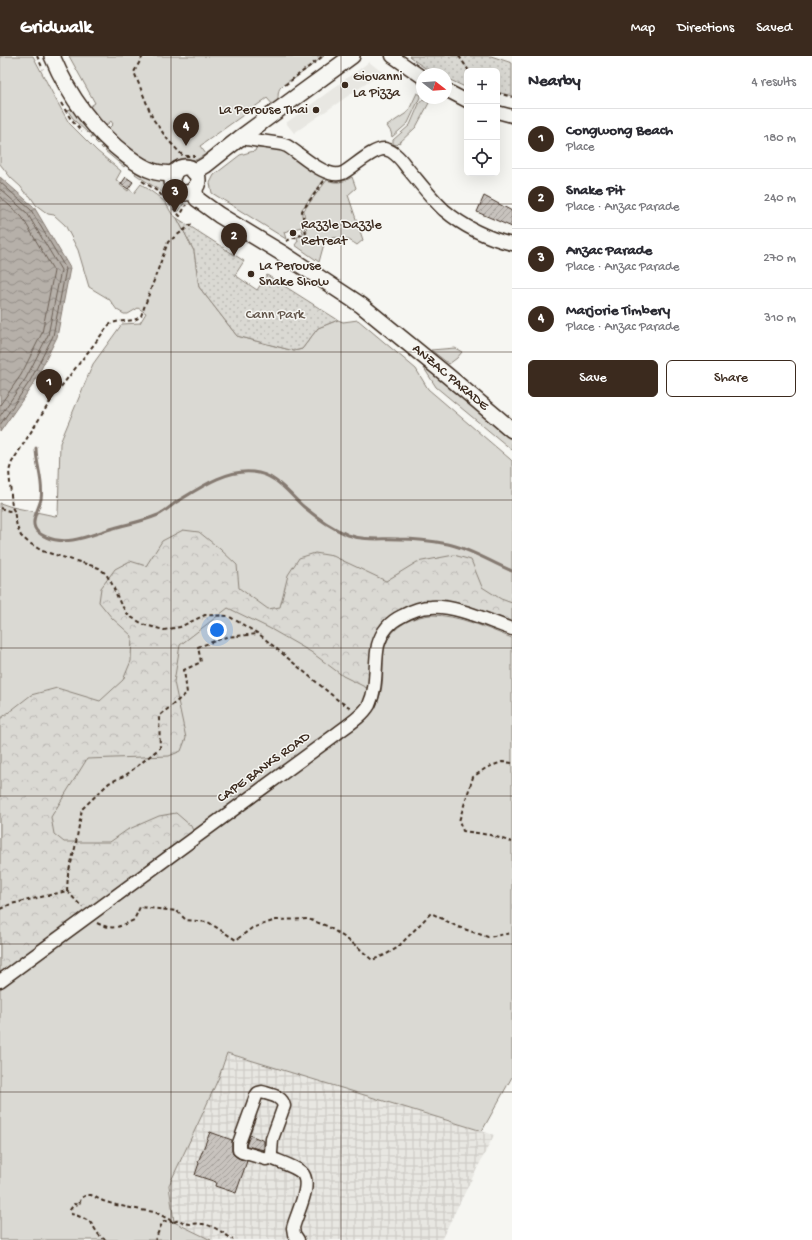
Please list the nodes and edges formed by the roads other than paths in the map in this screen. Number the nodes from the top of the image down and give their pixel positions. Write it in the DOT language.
graph roads {
  1 [pos="52,56"];
  2 [pos="352,56"];
  3 [pos="392,56"];
  4 [pos="416,73"];
  5 [pos="452,93"];
  6 [pos="464,99"];
  7 [pos="500,113"];
  8 [pos="512,116"];
  9 [pos="240,138"];
  10 [pos="194,172"];
  11 [pos="174,174"];
  12 [pos="194,189"];
  13 [pos="512,244"];
  14 [pos="512,430"];
  15 [pos="512,629"];
  16 [pos="0,981"];
  17 [pos="269,1157"];
  18 [pos="298,1240"];
  1 -- 11 [label="main road"];
  2 -- 9 [label="main road"];
  3 -- 4 [label="street"];
  5 -- 6 [label="street"];
  7 -- 8 [label="street"];
  9 -- 10 [label="main road"];
  9 -- 13 [label="street"];
  10 -- 11 [label="main road"];
  10 -- 12 [label="main road"];
  11 -- 12 [label="main road"];
  12 -- 14 [label="main road, ANZAC PARADE"];
  15 -- 16 [label="street, CAPE BANKS ROAD"];
  17 -- 17 [label="street"];
  17 -- 18 [label="street"];
}
